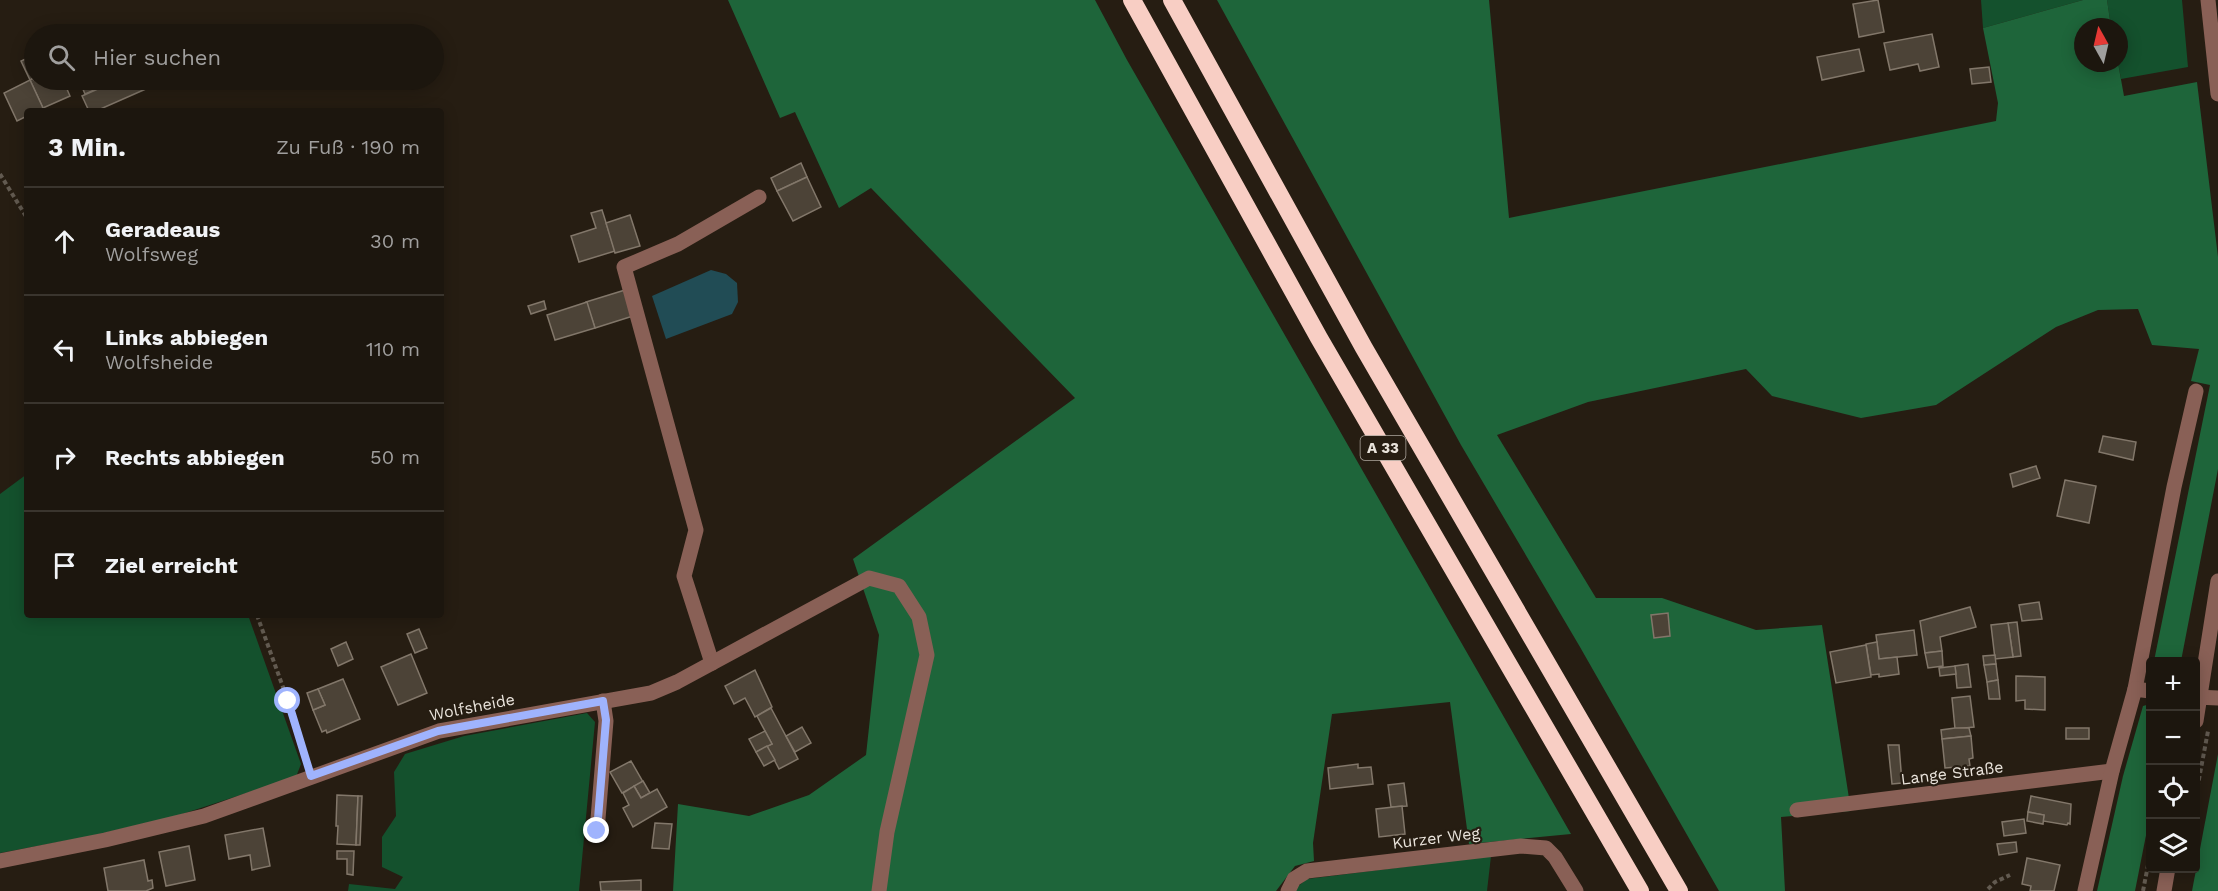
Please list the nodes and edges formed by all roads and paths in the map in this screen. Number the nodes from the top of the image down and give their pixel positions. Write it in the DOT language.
graph roads {
  1 [pos="1132,0"];
  2 [pos="1172,0"];
  3 [pos="2208,0"];
  4 [pos="2218,94"];
  5 [pos="0,174"];
  6 [pos="759,197"];
  7 [pos="24,213"];
  8 [pos="2196,391"];
  9 [pos="2218,581"];
  10 [pos="258,618"];
  11 [pos="711,663"];
  12 [pos="2200,685"];
  13 [pos="2143,690"];
  14 [pos="2200,697"];
  15 [pos="2218,698"];
  16 [pos="603,701"];
  17 [pos="2112,771"];
  18 [pos="311,776"];
  19 [pos="1797,810"];
  20 [pos="597,831"];
  21 [pos="0,861"];
  22 [pos="2147,873"];
  23 [pos="2167,873"];
  24 [pos="2010,875"];
  25 [pos="1988,889"];
  26 [pos="879,891"];
  27 [pos="1288,891"];
  28 [pos="1576,891"];
  29 [pos="1640,891"];
  30 [pos="1679,891"];
  31 [pos="2085,891"];
  32 [pos="2143,891"];
  33 [pos="2164,891"];
  1 -- 29 [label="highway, A 33"];
  2 -- 30 [label="highway, A 33"];
  3 -- 4 [label="street"];
  5 -- 7 [label="path"];
  6 -- 11 [label="street"];
  8 -- 13 [label="street"];
  9 -- 12 [label="street"];
  10 -- 18 [label="path"];
  11 -- 16 [label="street, Wolfsheide"];
  11 -- 26 [label="street, Wolfsheide"];
  13 -- 17 [label="street"];
  14 -- 15 [label="street"];
  16 -- 18 [label="street, Wolfsheide"];
  16 -- 20 [label="street"];
  17 -- 19 [label="street, Lange Straße"];
  17 -- 31 [label="street"];
  18 -- 21 [label="street, Wolfsheide"];
  22 -- 32 [label="path"];
  23 -- 33 [label="street"];
  24 -- 25 [label="path"];
  27 -- 28 [label="street, Kurzer Weg"];
}
